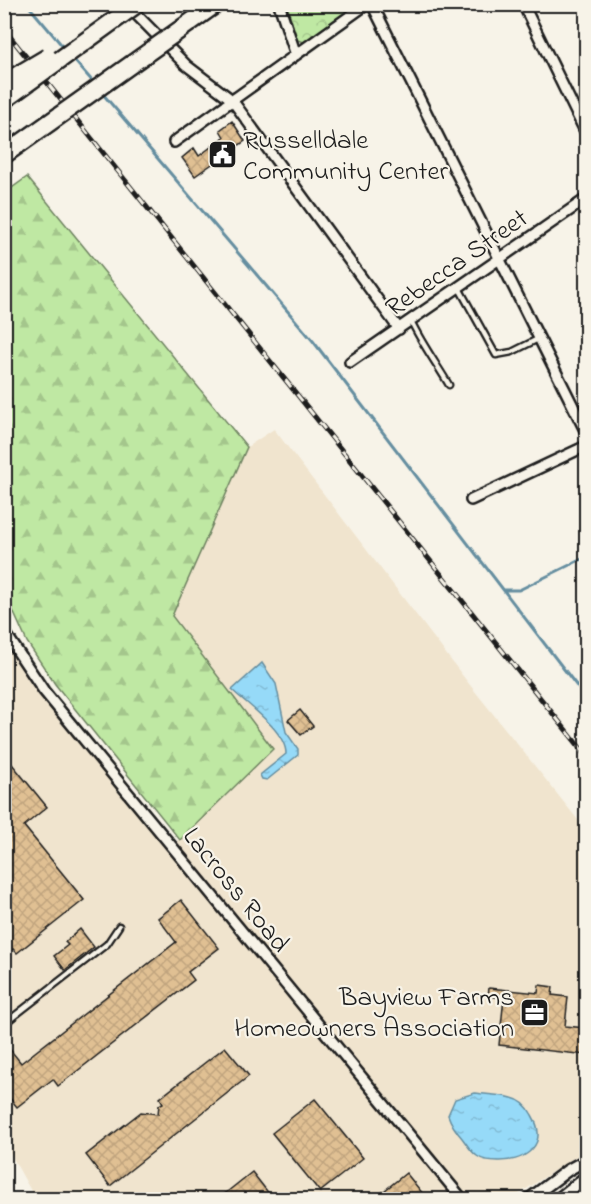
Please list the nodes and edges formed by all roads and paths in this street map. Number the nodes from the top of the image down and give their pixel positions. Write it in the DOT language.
graph roads {
  1 [pos="126,4"];
  2 [pos="136,4"];
  3 [pos="216,4"];
  4 [pos="279,4"];
  5 [pos="367,4"];
  6 [pos="372,4"];
  7 [pos="523,4"];
  8 [pos="296,55"];
  9 [pos="4,83"];
  10 [pos="4,100"];
  11 [pos="232,100"];
  12 [pos="586,133"];
  13 [pos="174,142"];
  14 [pos="4,155"];
  15 [pos="586,199"];
  16 [pos="499,259"];
  17 [pos="459,288"];
  18 [pos="411,321"];
  19 [pos="399,329"];
  20 [pos="540,338"];
  21 [pos="350,362"];
  22 [pos="448,385"];
  23 [pos="586,432"];
  24 [pos="586,446"];
  25 [pos="471,500"];
  26 [pos="4,631"];
  27 [pos="119,926"];
  28 [pos="4,1024"];
  29 [pos="586,1160"];
  30 [pos="586,1177"];
  31 [pos="463,1200"];
  32 [pos="528,1200"];
  33 [pos="557,1200"];
  1 -- 11 [label="street"];
  2 -- 9 [label="highway, bridge"];
  2 -- 10 [label="highway, bridge"];
  3 -- 14 [label="highway, bridge"];
  4 -- 8 [label="street"];
  5 -- 8 [label="street"];
  6 -- 16 [label="street"];
  7 -- 12 [label="street"];
  8 -- 11 [label="street"];
  11 -- 13 [label="street"];
  11 -- 19 [label="street"];
  15 -- 16 [label="street, Rebecca Street"];
  16 -- 17 [label="street, Rebecca Street"];
  16 -- 20 [label="street"];
  17 -- 18 [label="street, Rebecca Street"];
  17 -- 20 [label="lane"];
  18 -- 19 [label="street, Rebecca Street"];
  18 -- 22 [label="lane"];
  19 -- 21 [label="street, Rebecca Street"];
  20 -- 23 [label="street"];
  24 -- 25 [label="street"];
  26 -- 31 [label="street, Lacross Road"];
  27 -- 28 [label="lane"];
  29 -- 32 [label="street"];
  30 -- 33 [label="street"];
}
